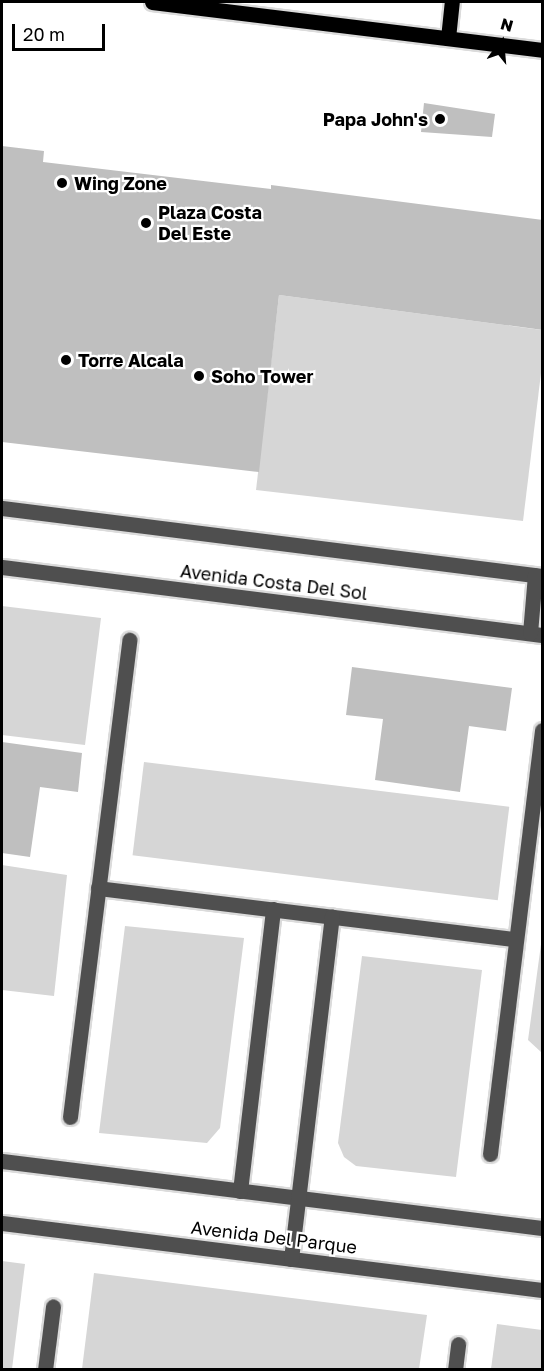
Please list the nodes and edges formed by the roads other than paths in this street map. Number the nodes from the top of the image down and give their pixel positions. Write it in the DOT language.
graph roads {
  1 [pos="152,2"];
  2 [pos="452,2"];
  3 [pos="448,38"];
  4 [pos="543,50"];
  5 [pos="2,508"];
  6 [pos="2,567"];
  7 [pos="539,575"];
  8 [pos="536,634"];
  9 [pos="129,640"];
  10 [pos="543,730"];
  11 [pos="98,888"];
  12 [pos="273,909"];
  13 [pos="332,916"];
  14 [pos="514,939"];
  15 [pos="70,1117"];
  16 [pos="490,1154"];
  17 [pos="2,1161"];
  18 [pos="240,1191"];
  19 [pos="298,1198"];
  20 [pos="2,1222"];
  21 [pos="543,1228"];
  22 [pos="291,1258"];
  23 [pos="543,1290"];
  24 [pos="53,1307"];
  25 [pos="458,1344"];
  26 [pos="45,1370"];
  27 [pos="455,1370"];
  1 -- 3 [label="main road"];
  2 -- 3 [label="main road"];
  3 -- 4 [label="main road"];
  5 -- 7 [label="street"];
  6 -- 8 [label="street, Avenida Costa Del Sol"];
  7 -- 8 [label="street"];
  9 -- 11 [label="street"];
  10 -- 14 [label="street"];
  11 -- 12 [label="street"];
  11 -- 15 [label="street"];
  12 -- 13 [label="street"];
  12 -- 18 [label="street"];
  13 -- 14 [label="street"];
  13 -- 19 [label="street"];
  14 -- 16 [label="street"];
  17 -- 18 [label="street"];
  18 -- 19 [label="street"];
  19 -- 21 [label="street"];
  19 -- 22 [label="street"];
  20 -- 22 [label="street, Avenida Del Parque"];
  22 -- 23 [label="street, Avenida Del Parque"];
  24 -- 26 [label="street"];
  25 -- 27 [label="street"];
}
